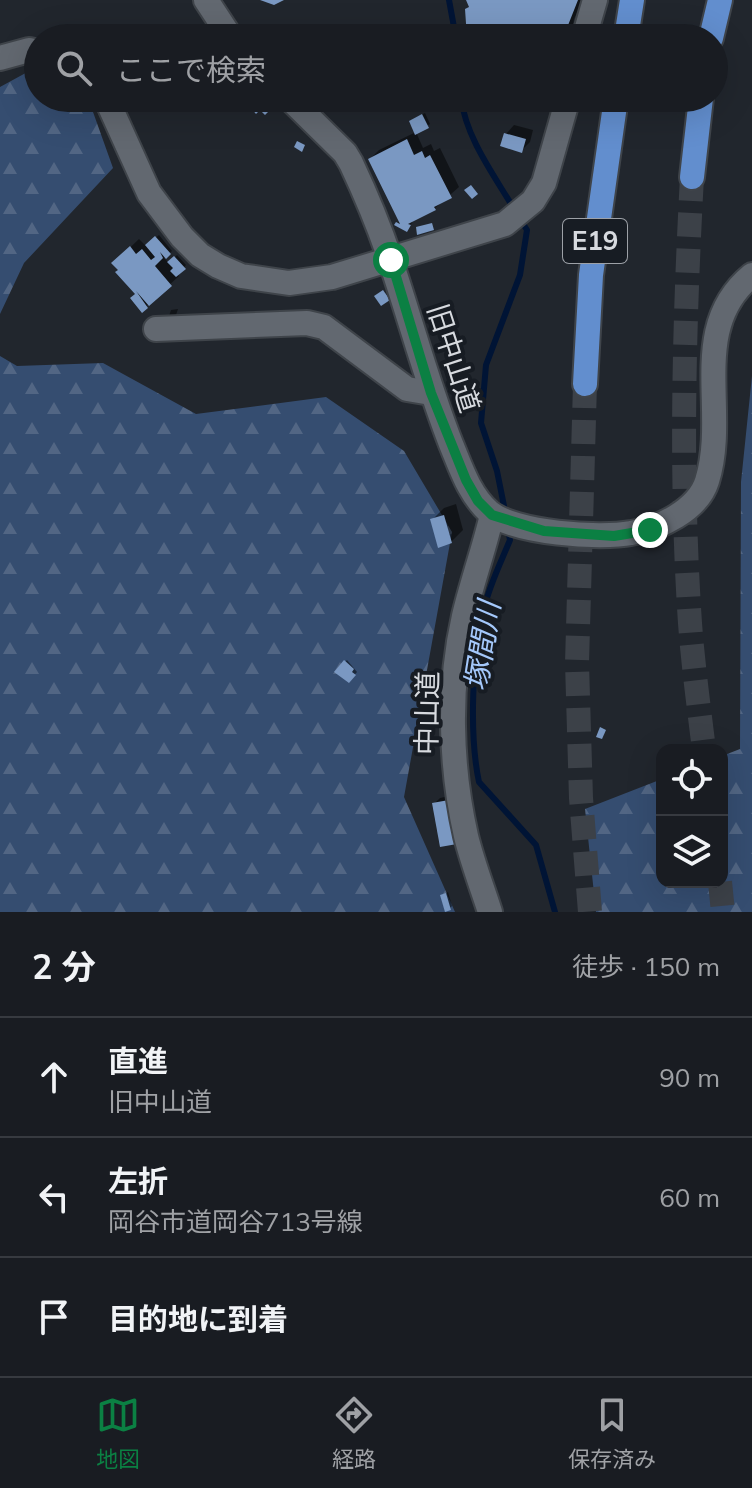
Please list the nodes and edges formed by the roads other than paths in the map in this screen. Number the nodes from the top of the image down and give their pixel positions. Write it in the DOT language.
graph roads {
  1 [pos="206,0"];
  2 [pos="595,0"];
  3 [pos="632,0"];
  4 [pos="713,0"];
  5 [pos="720,0"];
  6 [pos="222,24"];
  7 [pos="588,24"];
  8 [pos="628,24"];
  9 [pos="710,24"];
  10 [pos="713,24"];
  11 [pos="24,51"];
  12 [pos="0,58"];
  13 [pos="112,112"];
  14 [pos="303,112"];
  15 [pos="564,112"];
  16 [pos="614,112"];
  17 [pos="699,112"];
  18 [pos="692,177"];
  19 [pos="391,260"];
  20 [pos="752,275"];
  21 [pos="156,329"];
  22 [pos="585,384"];
  23 [pos="431,393"];
  24 [pos="493,515"];
  25 [pos="490,912"];
  1 -- 6 [label="street"];
  2 -- 7 [label="street"];
  3 -- 8 [label="highway"];
  4 -- 9 [label="highway"];
  5 -- 10 [label="highway"];
  11 -- 12 [label="street"];
  13 -- 19 [label="street"];
  14 -- 19 [label="street, 旧中山道"];
  15 -- 19 [label="street"];
  16 -- 22 [label="highway, E19"];
  17 -- 18 [label="highway"];
  19 -- 23 [label="street, 旧中山道"];
  20 -- 24 [label="street"];
  21 -- 23 [label="street"];
  23 -- 24 [label="street, 旧中山道"];
  24 -- 25 [label="street, 中山道"];
}
